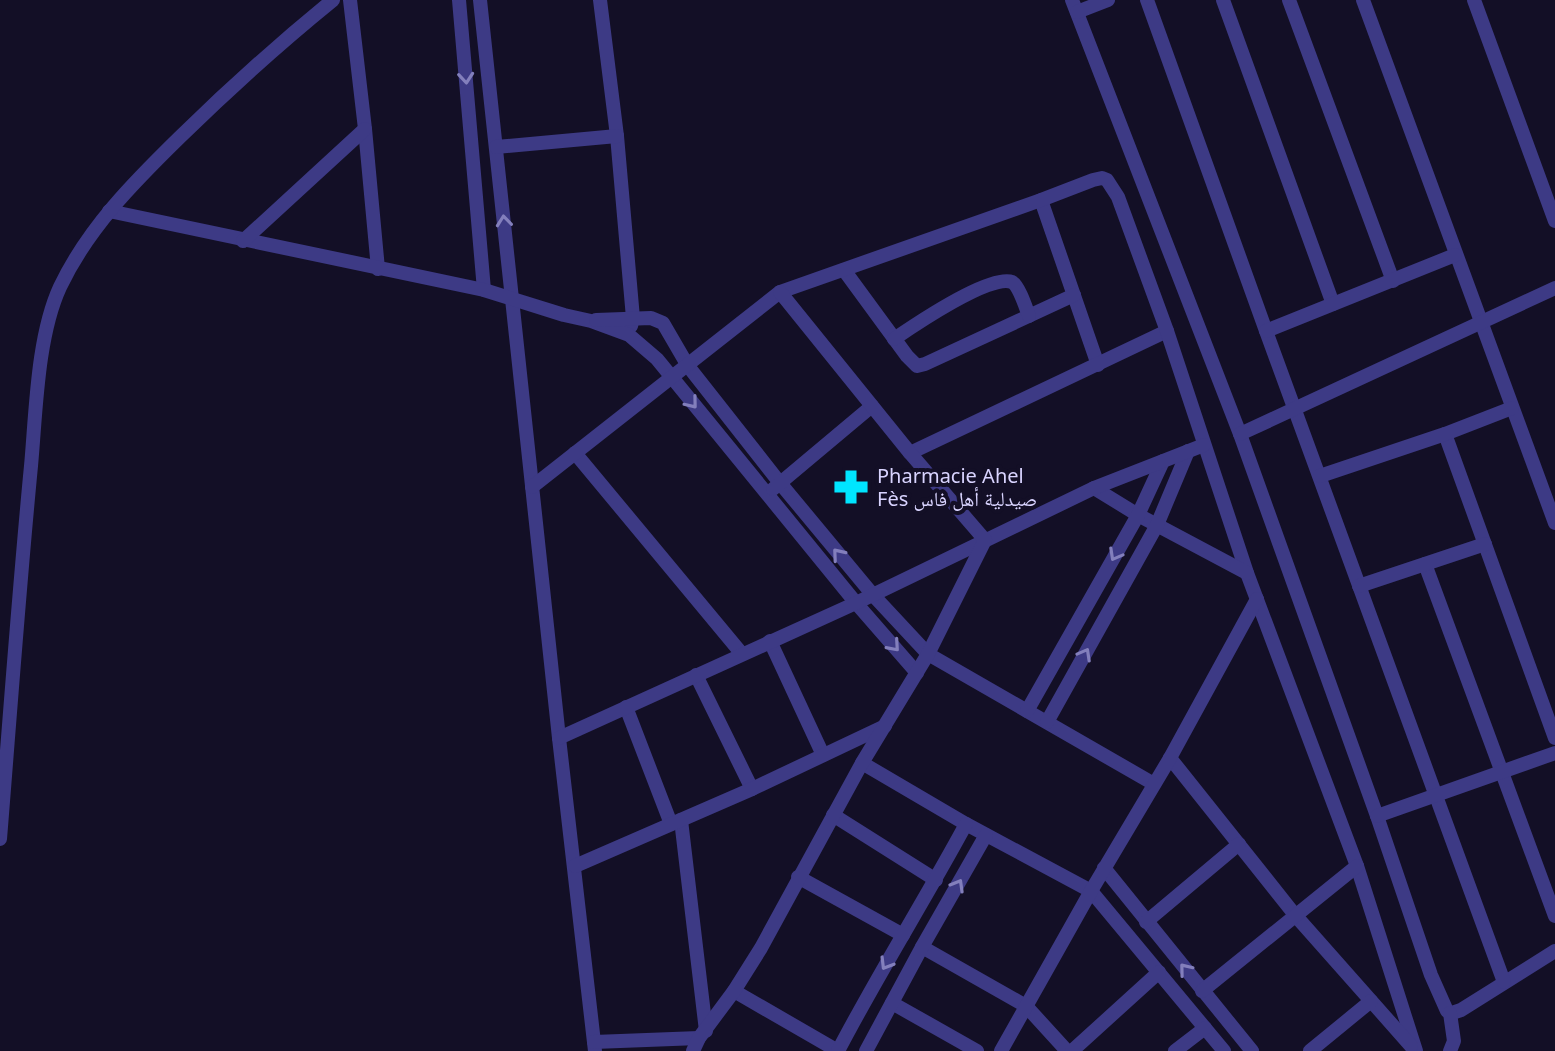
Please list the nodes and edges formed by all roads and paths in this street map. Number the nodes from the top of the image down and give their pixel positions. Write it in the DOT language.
graph roads {
  1 [pos="319,0"];
  2 [pos="333,0"];
  3 [pos="350,0"];
  4 [pos="459,0"];
  5 [pos="480,0"];
  6 [pos="600,0"];
  7 [pos="1108,0"];
  8 [pos="1147,0"];
  9 [pos="1223,0"];
  10 [pos="1289,0"];
  11 [pos="1363,0"];
  12 [pos="1474,0"];
  13 [pos="1075,6"];
  14 [pos="293,32"];
  15 [pos="365,129"];
  16 [pos="617,136"];
  17 [pos="496,147"];
  18 [pos="1041,200"];
  19 [pos="109,211"];
  20 [pos="1555,221"];
  21 [pos="243,241"];
  22 [pos="1455,255"];
  23 [pos="378,269"];
  24 [pos="844,270"];
  25 [pos="1393,281"];
  26 [pos="1555,288"];
  27 [pos="484,290"];
  28 [pos="780,292"];
  29 [pos="1074,295"];
  30 [pos="512,299"];
  31 [pos="1333,304"];
  32 [pos="1029,316"];
  33 [pos="633,318"];
  34 [pos="591,321"];
  35 [pos="1480,321"];
  36 [pos="1167,331"];
  37 [pos="1266,331"];
  38 [pos="629,335"];
  39 [pos="894,339"];
  40 [pos="1098,365"];
  41 [pos="688,366"];
  42 [pos="671,378"];
  43 [pos="872,406"];
  44 [pos="1512,408"];
  45 [pos="1294,409"];
  46 [pos="1240,434"];
  47 [pos="1445,434"];
  48 [pos="1204,445"];
  49 [pos="1188,451"];
  50 [pos="575,453"];
  51 [pos="910,453"];
  52 [pos="1163,461"];
  53 [pos="1320,476"];
  54 [pos="780,483"];
  55 [pos="532,487"];
  56 [pos="1094,488"];
  57 [pos="767,494"];
  58 [pos="1138,515"];
  59 [pos="1555,523"];
  60 [pos="1157,525"];
  61 [pos="985,540"];
  62 [pos="1485,544"];
  63 [pos="1425,564"];
  64 [pos="1247,573"];
  65 [pos="1359,586"];
  66 [pos="873,595"];
  67 [pos="1257,599"];
  68 [pos="856,603"];
  69 [pos="770,641"];
  70 [pos="742,654"];
  71 [pos="928,654"];
  72 [pos="917,673"];
  73 [pos="696,675"];
  74 [pos="626,707"];
  75 [pos="1027,711"];
  76 [pos="1047,722"];
  77 [pos="885,726"];
  78 [pos="559,738"];
  79 [pos="1555,738"];
  80 [pos="1555,753"];
  81 [pos="823,755"];
  82 [pos="1170,758"];
  83 [pos="862,763"];
  84 [pos="1502,773"];
  85 [pos="1154,784"];
  86 [pos="752,789"];
  87 [pos="1437,795"];
  88 [pos="833,815"];
  89 [pos="1377,816"];
  90 [pos="676,822"];
  91 [pos="966,824"];
  92 [pos="986,835"];
  93 [pos="0,839"];
  94 [pos="1239,844"];
  95 [pos="575,866"];
  96 [pos="1357,866"];
  97 [pos="1104,868"];
  98 [pos="798,877"];
  99 [pos="936,880"];
  100 [pos="1091,891"];
  101 [pos="1295,915"];
  102 [pos="1555,916"];
  103 [pos="1146,922"];
  104 [pos="903,935"];
  105 [pos="922,947"];
  106 [pos="1555,951"];
  107 [pos="1159,972"];
  108 [pos="1504,982"];
  109 [pos="734,991"];
  110 [pos="1202,991"];
  111 [pos="1371,1001"];
  112 [pos="892,1003"];
  113 [pos="1026,1006"];
  114 [pos="1450,1013"];
  115 [pos="1205,1028"];
  116 [pos="699,1040"];
  117 [pos="594,1046"];
  118 [pos="838,1051"];
  119 [pos="866,1051"];
  120 [pos="977,1051"];
  121 [pos="1001,1051"];
  122 [pos="1070,1051"];
  123 [pos="1175,1051"];
  124 [pos="1224,1051"];
  125 [pos="1252,1051"];
  126 [pos="1310,1051"];
  127 [pos="1416,1051"];
  128 [pos="1450,1051"];
  1 -- 14 [label="street"];
  2 -- 14 [label="street"];
  3 -- 15 [label="street"];
  4 -- 27 [label="street, one-way"];
  5 -- 17 [label="street"];
  6 -- 16 [label="street"];
  7 -- 13 [label="street"];
  8 -- 37 [label="street"];
  9 -- 31 [label="street"];
  10 -- 25 [label="street"];
  11 -- 22 [label="street"];
  12 -- 20 [label="street"];
  13 -- 46 [label="street"];
  14 -- 19 [label="street"];
  15 -- 21 [label="street"];
  15 -- 23 [label="street"];
  16 -- 17 [label="street"];
  16 -- 33 [label="street"];
  30 -- 17 [label="street, one-way"];
  18 -- 24 [label="street"];
  18 -- 29 [label="street"];
  18 -- 36 [label="street"];
  19 -- 21 [label="street"];
  19 -- 93 [label="street"];
  21 -- 23 [label="street"];
  22 -- 25 [label="street"];
  22 -- 35 [label="street"];
  23 -- 27 [label="street"];
  24 -- 28 [label="street"];
  24 -- 39 [label="street"];
  25 -- 31 [label="street"];
  26 -- 35 [label="street"];
  27 -- 30 [label="street"];
  28 -- 41 [label="street"];
  28 -- 43 [label="street"];
  29 -- 32 [label="street"];
  29 -- 40 [label="street"];
  30 -- 34 [label="street"];
  30 -- 55 [label="street"];
  31 -- 37 [label="street"];
  32 -- 39 [label="street"];
  32 -- 39 [label="street"];
  33 -- 34 [label="street"];
  33 -- 38 [label="street"];
  33 -- 41 [label="street"];
  34 -- 38 [label="street"];
  35 -- 44 [label="street"];
  35 -- 45 [label="street"];
  36 -- 40 [label="street"];
  36 -- 48 [label="street"];
  37 -- 45 [label="street"];
  38 -- 42 [label="street"];
  40 -- 51 [label="street"];
  41 -- 42 [label="street"];
  41 -- 54 [label="street"];
  42 -- 50 [label="street"];
  42 -- 57 [label="street, one-way"];
  43 -- 51 [label="street"];
  43 -- 54 [label="street"];
  44 -- 47 [label="street"];
  44 -- 59 [label="street"];
  45 -- 46 [label="street"];
  45 -- 53 [label="street"];
  46 -- 89 [label="street"];
  47 -- 53 [label="street"];
  47 -- 62 [label="street"];
  48 -- 49 [label="street"];
  48 -- 64 [label="street"];
  49 -- 52 [label="street"];
  49 -- 60 [label="street"];
  50 -- 55 [label="street"];
  50 -- 70 [label="street"];
  51 -- 61 [label="street"];
  52 -- 56 [label="street"];
  52 -- 58 [label="street"];
  53 -- 65 [label="street"];
  54 -- 57 [label="street"];
  66 -- 54 [label="street, one-way"];
  55 -- 78 [label="street"];
  56 -- 58 [label="street"];
  56 -- 61 [label="street"];
  57 -- 68 [label="street"];
  58 -- 60 [label="street"];
  58 -- 75 [label="street, one-way"];
  60 -- 64 [label="street"];
  76 -- 60 [label="street, one-way"];
  61 -- 66 [label="street"];
  61 -- 71 [label="street"];
  62 -- 63 [label="street"];
  62 -- 79 [label="street"];
  63 -- 65 [label="street"];
  63 -- 84 [label="street"];
  64 -- 67 [label="street"];
  65 -- 87 [label="street"];
  66 -- 68 [label="street"];
  66 -- 71 [label="street"];
  67 -- 82 [label="street"];
  67 -- 96 [label="street"];
  68 -- 69 [label="street"];
  68 -- 72 [label="street, one-way"];
  69 -- 70 [label="street"];
  69 -- 81 [label="street"];
  70 -- 73 [label="street"];
  71 -- 72 [label="street"];
  71 -- 75 [label="street"];
  72 -- 77 [label="street"];
  73 -- 74 [label="street"];
  73 -- 86 [label="street"];
  74 -- 78 [label="street"];
  74 -- 90 [label="street"];
  75 -- 76 [label="street"];
  76 -- 85 [label="street"];
  77 -- 81 [label="street"];
  77 -- 83 [label="street"];
  78 -- 95 [label="street"];
  80 -- 84 [label="street"];
  81 -- 86 [label="street"];
  82 -- 85 [label="street"];
  82 -- 94 [label="street"];
  83 -- 88 [label="street"];
  83 -- 91 [label="street"];
  84 -- 87 [label="street"];
  84 -- 102 [label="street"];
  85 -- 97 [label="street"];
  86 -- 90 [label="street"];
  87 -- 89 [label="street"];
  87 -- 108 [label="street"];
  88 -- 98 [label="street"];
  88 -- 99 [label="street"];
  89 -- 114 [label="street"];
  90 -- 95 [label="street"];
  90 -- 116 [label="street"];
  91 -- 92 [label="street"];
  91 -- 99 [label="street"];
  92 -- 100 [label="street"];
  105 -- 92 [label="street, one-way"];
  94 -- 101 [label="street"];
  94 -- 103 [label="street"];
  95 -- 117 [label="street"];
  96 -- 101 [label="street"];
  96 -- 127 [label="street"];
  97 -- 100 [label="street"];
  97 -- 103 [label="street"];
  98 -- 104 [label="street"];
  98 -- 109 [label="street"];
  99 -- 104 [label="street"];
  100 -- 107 [label="street"];
  100 -- 113 [label="street"];
  101 -- 110 [label="street"];
  101 -- 111 [label="street"];
  110 -- 103 [label="street, one-way"];
  104 -- 118 [label="street, one-way"];
  105 -- 112 [label="street"];
  105 -- 113 [label="street"];
  106 -- 108 [label="street"];
  107 -- 115 [label="street"];
  107 -- 122 [label="street"];
  108 -- 114 [label="street"];
  109 -- 116 [label="street"];
  109 -- 118 [label="street"];
  110 -- 125 [label="street"];
  111 -- 126 [label="street"];
  111 -- 127 [label="street"];
  112 -- 119 [label="street"];
  112 -- 120 [label="street"];
  113 -- 121 [label="street"];
  113 -- 122 [label="street"];
  114 -- 128 [label="street"];
  115 -- 123 [label="street"];
  115 -- 124 [label="street"];
  116 -- 117 [label="street"];
}
